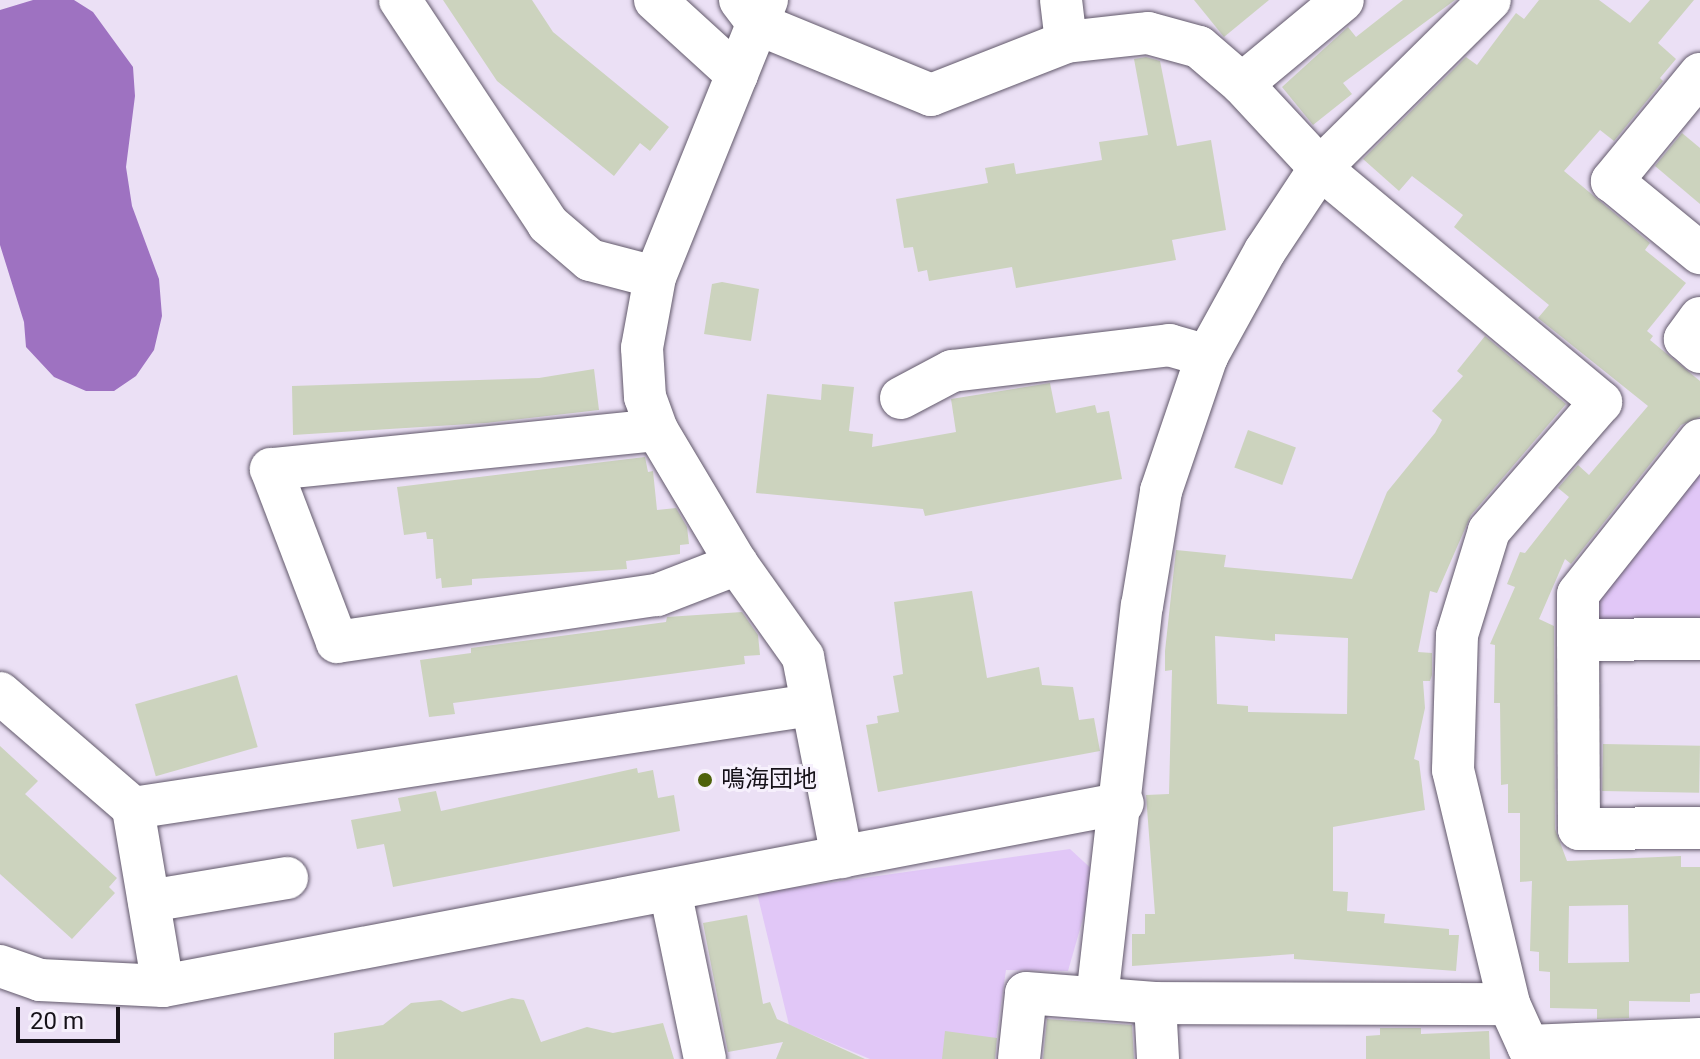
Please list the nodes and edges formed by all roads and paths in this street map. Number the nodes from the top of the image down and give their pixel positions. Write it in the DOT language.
graph roads {
  1 [pos="400,0"];
  2 [pos="655,0"];
  3 [pos="1061,0"];
  4 [pos="1343,0"];
  5 [pos="1490,0"];
  6 [pos="755,8"];
  7 [pos="1066,42"];
  8 [pos="1700,74"];
  9 [pos="737,75"];
  10 [pos="1242,84"];
  11 [pos="1320,168"];
  12 [pos="1700,253"];
  13 [pos="655,277"];
  14 [pos="1700,318"];
  15 [pos="1700,352"];
  16 [pos="1207,356"];
  17 [pos="901,398"];
  18 [pos="657,430"];
  19 [pos="1700,440"];
  20 [pos="737,564"];
  21 [pos="1700,639"];
  22 [pos="1578,640"];
  23 [pos="0,693"];
  24 [pos="811,705"];
  25 [pos="1123,803"];
  26 [pos="133,808"];
  27 [pos="1700,828"];
  28 [pos="842,857"];
  29 [pos="287,878"];
  30 [pos="670,890"];
  31 [pos="149,901"];
  32 [pos="0,966"];
  33 [pos="163,986"];
  34 [pos="1097,998"];
  35 [pos="1155,1003"];
  36 [pos="1509,1004"];
  37 [pos="1700,1039"];
  38 [pos="1531,1052"];
  39 [pos="705,1059"];
  40 [pos="1019,1059"];
  41 [pos="1158,1059"];
  1 -- 13 [label="street"];
  2 -- 9 [label="street"];
  3 -- 7 [label="street"];
  4 -- 10 [label="street"];
  5 -- 11 [label="street"];
  6 -- 7 [label="street"];
  6 -- 9 [label="street"];
  7 -- 10 [label="street"];
  8 -- 12 [label="street"];
  9 -- 13 [label="street"];
  10 -- 11 [label="street"];
  11 -- 16 [label="street"];
  11 -- 36 [label="street"];
  13 -- 18 [label="street"];
  14 -- 15 [label="street"];
  16 -- 17 [label="street"];
  16 -- 25 [label="street"];
  18 -- 20 [label="street"];
  18 -- 20 [label="street"];
  19 -- 22 [label="street"];
  20 -- 24 [label="street"];
  21 -- 22 [label="street"];
  22 -- 27 [label="street"];
  23 -- 26 [label="street"];
  24 -- 26 [label="street"];
  24 -- 28 [label="street"];
  25 -- 28 [label="street"];
  25 -- 34 [label="street"];
  26 -- 31 [label="street"];
  28 -- 30 [label="street"];
  29 -- 31 [label="street"];
  30 -- 33 [label="street"];
  30 -- 39 [label="street"];
  31 -- 33 [label="street"];
  32 -- 33 [label="street"];
  34 -- 35 [label="street"];
  34 -- 40 [label="street"];
  35 -- 36 [label="street"];
  35 -- 41 [label="street"];
  36 -- 38 [label="street"];
  37 -- 38 [label="street"];
}
